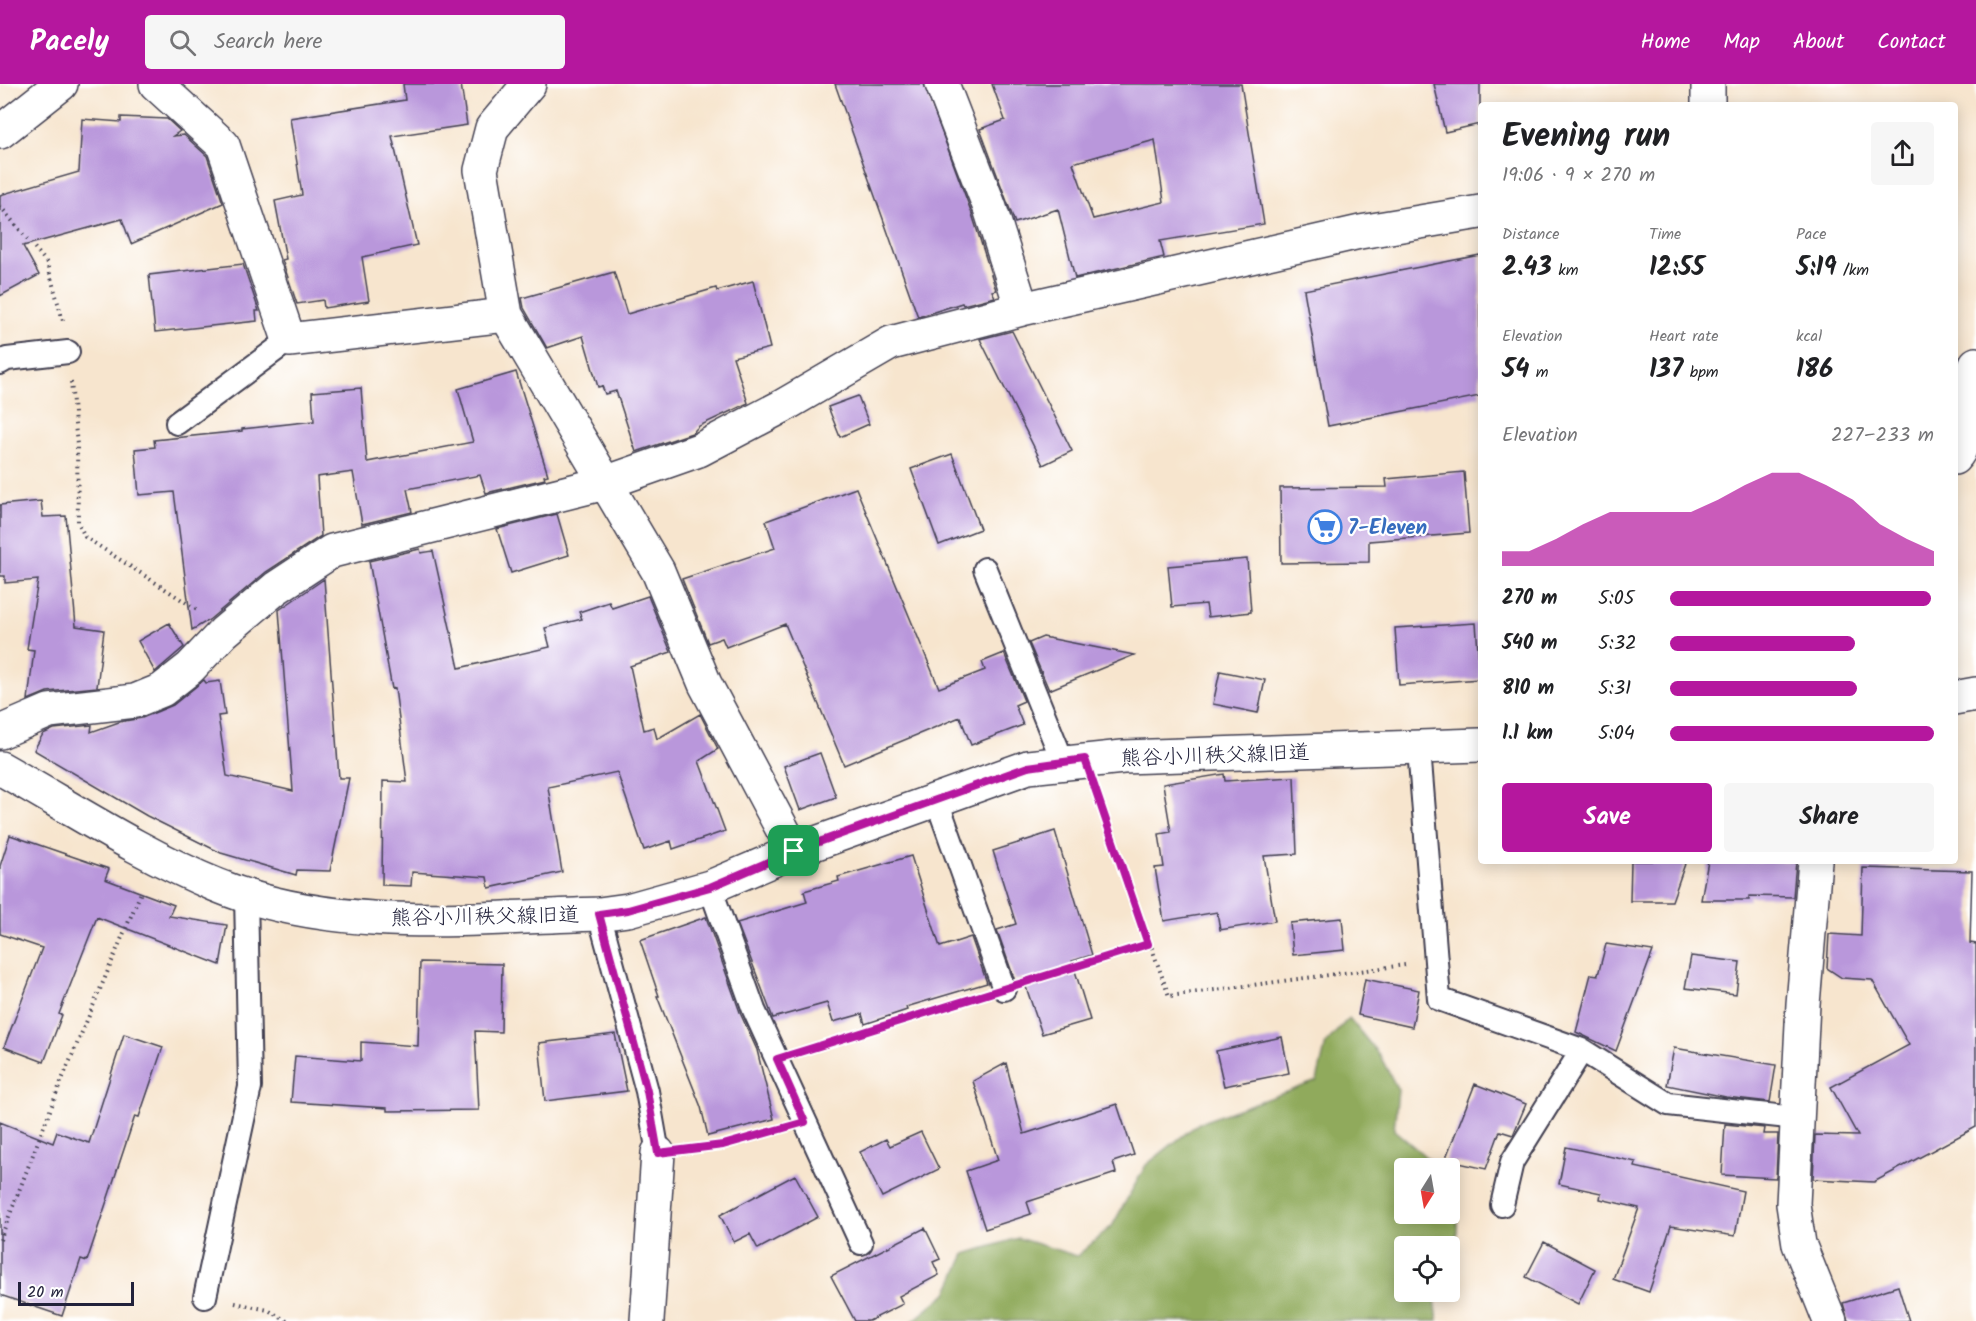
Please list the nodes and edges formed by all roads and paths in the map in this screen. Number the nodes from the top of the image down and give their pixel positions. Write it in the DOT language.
graph roads {
  1 [pos="62,84"];
  2 [pos="156,84"];
  3 [pos="529,84"];
  4 [pos="942,84"];
  5 [pos="1708,84"];
  6 [pos="1708,102"];
  7 [pos="0,132"];
  8 [pos="0,206"];
  9 [pos="1478,212"];
  10 [pos="1022,309"];
  11 [pos="506,315"];
  12 [pos="289,340"];
  13 [pos="68,352"];
  14 [pos="0,363"];
  15 [pos="1976,364"];
  16 [pos="177,423"];
  17 [pos="1958,451"];
  18 [pos="605,483"];
  19 [pos="985,569"];
  20 [pos="224,632"];
  21 [pos="1976,694"];
  22 [pos="1958,697"];
  23 [pos="0,732"];
  24 [pos="1478,745"];
  25 [pos="1419,749"];
  26 [pos="1074,761"];
  27 [pos="0,768"];
  28 [pos="937,801"];
  29 [pos="794,851"];
  30 [pos="157,856"];
  31 [pos="1815,864"];
  32 [pos="710,887"];
  33 [pos="246,895"];
  34 [pos="599,914"];
  35 [pos="1148,944"];
  36 [pos="1435,961"];
  37 [pos="1004,989"];
  38 [pos="1582,1050"];
  39 [pos="777,1059"];
  40 [pos="1796,1118"];
  41 [pos="805,1122"];
  42 [pos="658,1153"];
  43 [pos="1502,1205"];
  44 [pos="0,1240"];
  45 [pos="861,1243"];
  46 [pos="205,1297"];
  47 [pos="287,1321"];
  48 [pos="647,1321"];
  49 [pos="1830,1321"];
  1 -- 7 [label="street"];
  2 -- 12 [label="street"];
  3 -- 11 [label="street"];
  4 -- 10 [label="street"];
  5 -- 6 [label="street"];
  8 -- 13 [label="path"];
  9 -- 10 [label="street"];
  10 -- 18 [label="street"];
  11 -- 12 [label="street"];
  11 -- 18 [label="street"];
  12 -- 16 [label="lane"];
  13 -- 14 [label="lane"];
  13 -- 20 [label="path"];
  15 -- 17 [label="street"];
  18 -- 20 [label="street"];
  18 -- 29 [label="street"];
  19 -- 26 [label="lane"];
  20 -- 23 [label="street"];
  21 -- 22 [label="street"];
  24 -- 25 [label="street, 熊谷小川秩父線旧道"];
  25 -- 26 [label="street, 熊谷小川秩父線旧道"];
  25 -- 36 [label="lane"];
  26 -- 28 [label="street, 熊谷小川秩父線旧道"];
  26 -- 35 [label="path"];
  27 -- 30 [label="street, 熊谷小川秩父線旧道"];
  28 -- 29 [label="street, 熊谷小川秩父線旧道"];
  28 -- 37 [label="lane"];
  29 -- 32 [label="street, 熊谷小川秩父線旧道"];
  30 -- 33 [label="street, 熊谷小川秩父線旧道"];
  30 -- 44 [label="path"];
  31 -- 40 [label="street"];
  32 -- 34 [label="street, 熊谷小川秩父線旧道"];
  32 -- 39 [label="lane"];
  33 -- 34 [label="street, 熊谷小川秩父線旧道"];
  33 -- 46 [label="lane"];
  34 -- 42 [label="lane"];
  35 -- 36 [label="path"];
  35 -- 37 [label="path"];
  36 -- 38 [label="lane"];
  37 -- 39 [label="path"];
  38 -- 40 [label="lane"];
  38 -- 43 [label="lane"];
  39 -- 41 [label="lane"];
  40 -- 49 [label="street"];
  41 -- 42 [label="path"];
  41 -- 45 [label="lane"];
  42 -- 48 [label="street"];
  46 -- 47 [label="path"];
}
